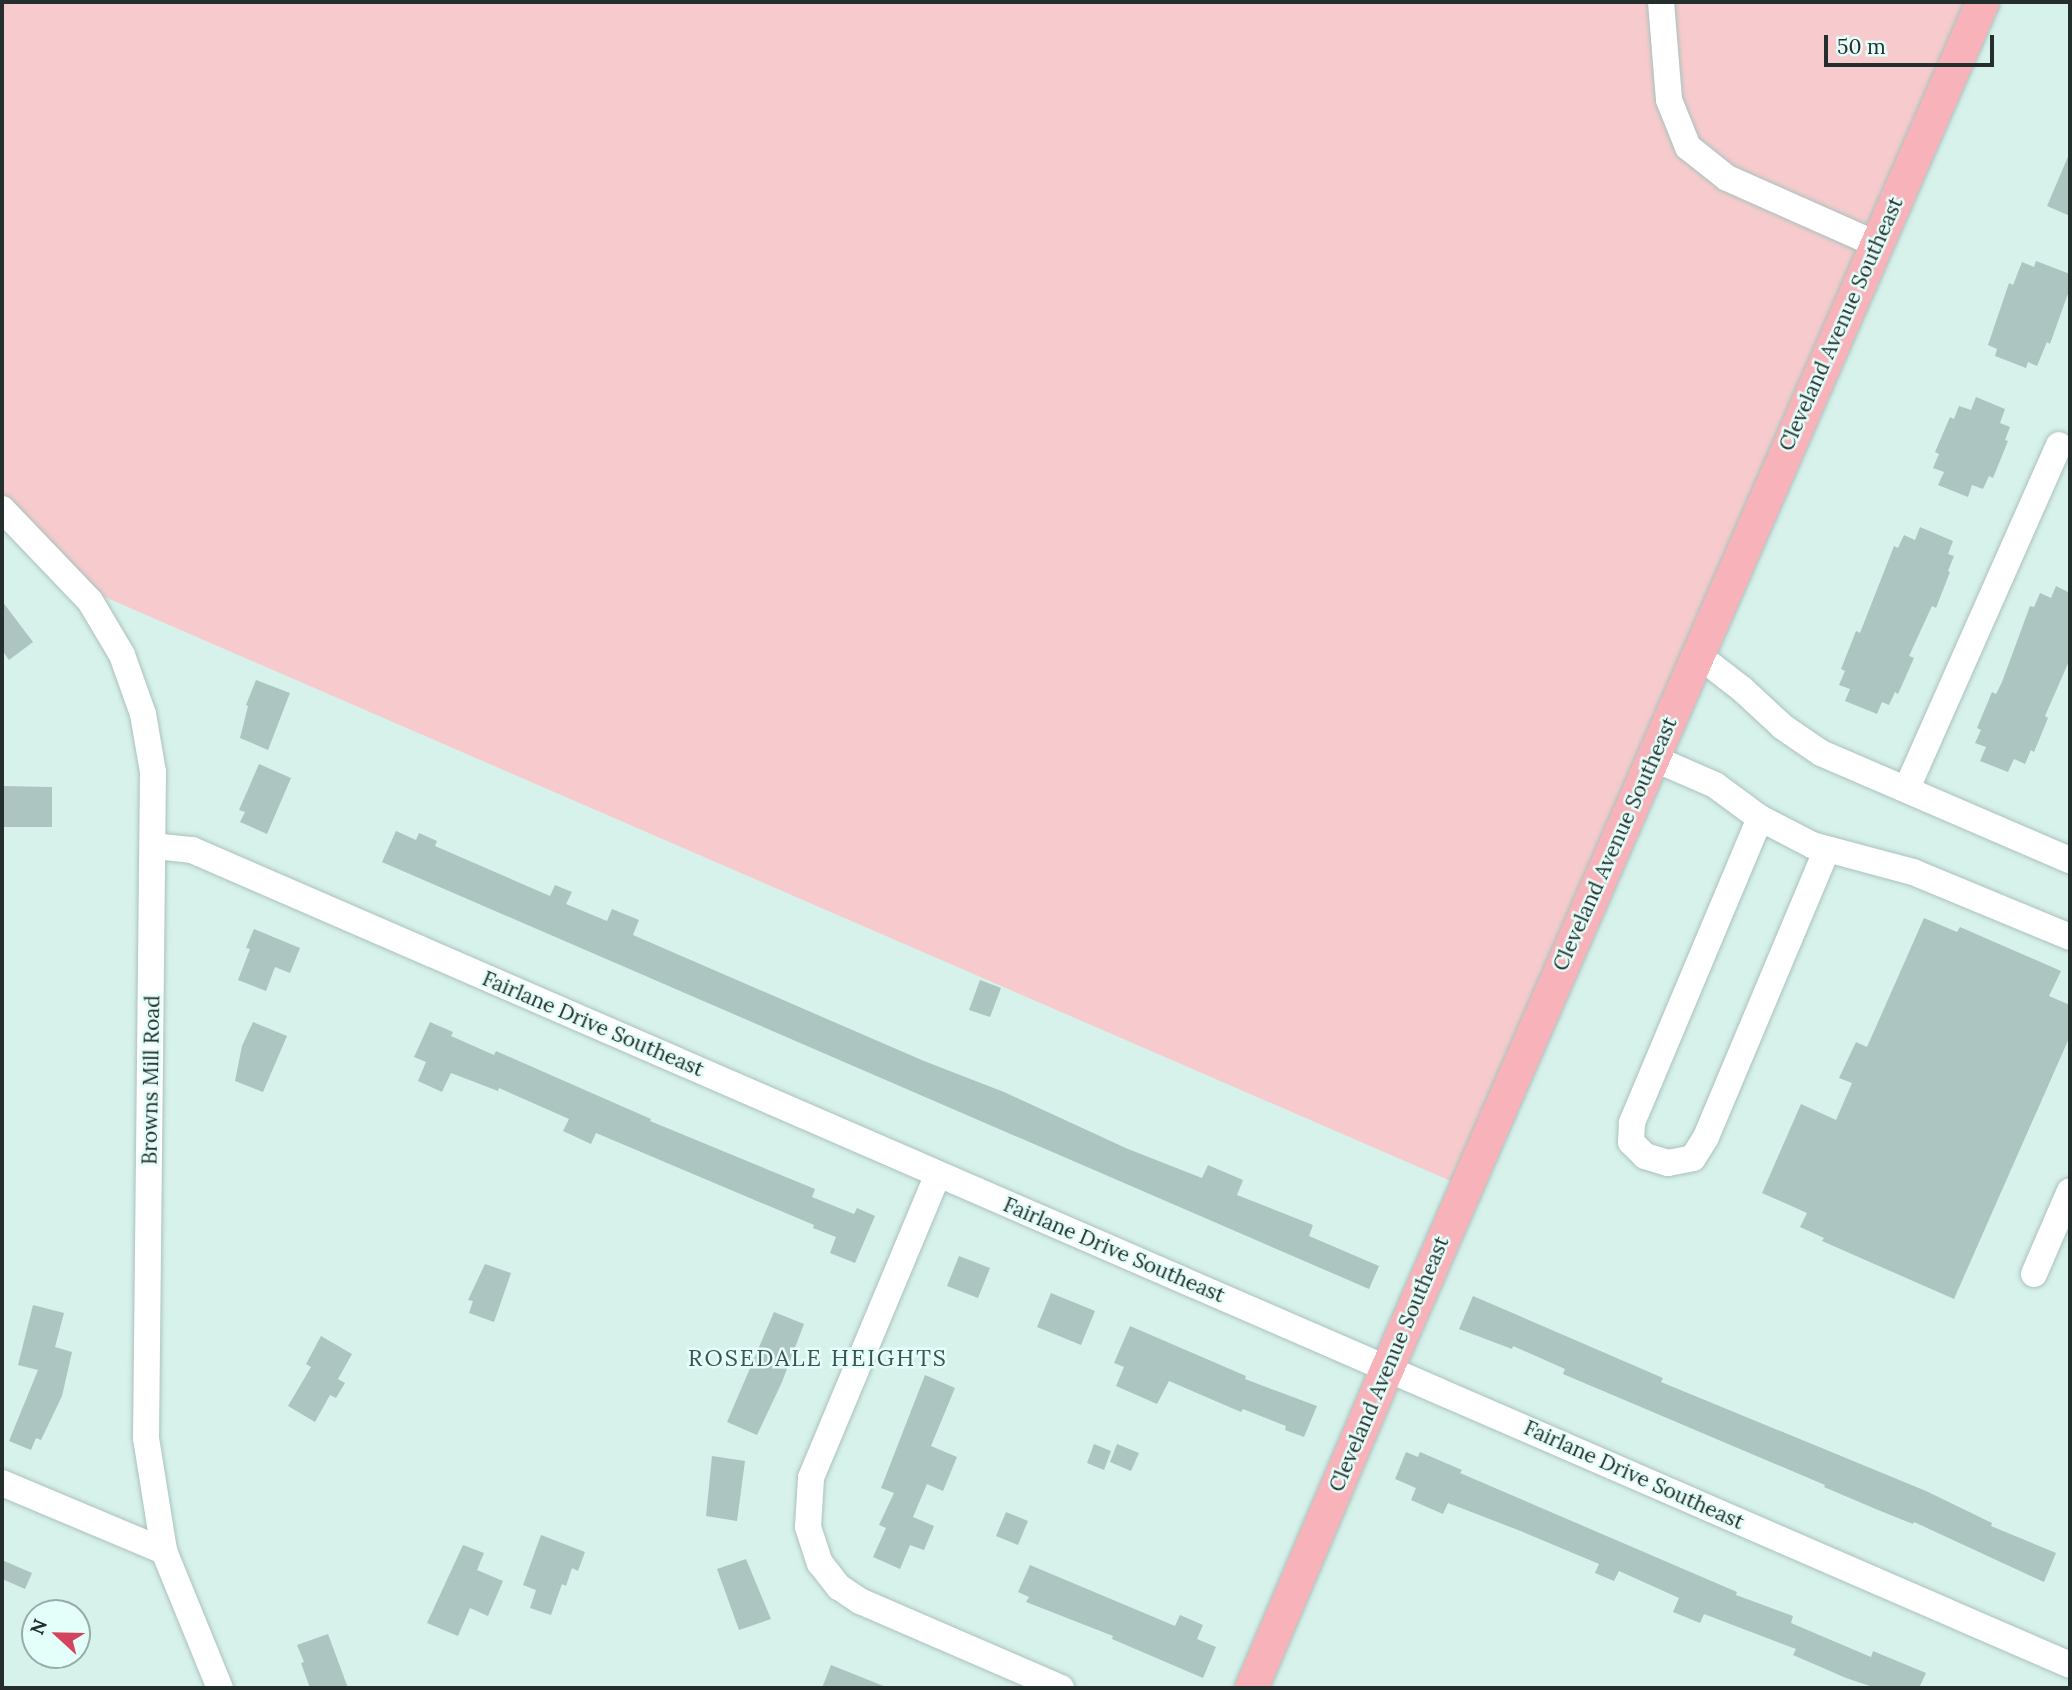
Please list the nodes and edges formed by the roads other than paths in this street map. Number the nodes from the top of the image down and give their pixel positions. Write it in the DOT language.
graph roads {
  1 [pos="1661,2"];
  2 [pos="1982,2"];
  3 [pos="1877,244"];
  4 [pos="2059,445"];
  5 [pos="2,509"];
  6 [pos="1698,654"];
  7 [pos="1653,758"];
  8 [pos="1907,788"];
  9 [pos="1760,818"];
  10 [pos="154,846"];
  11 [pos="1827,849"];
  12 [pos="2070,860"];
  13 [pos="2070,937"];
  14 [pos="938,1174"];
  15 [pos="2070,1191"];
  16 [pos="2034,1273"];
  17 [pos="1387,1368"];
  18 [pos="2,1483"];
  19 [pos="164,1551"];
  20 [pos="2070,1665"];
  21 [pos="220,1688"];
  22 [pos="1061,1688"];
  23 [pos="1251,1688"];
  1 -- 3 [label="street"];
  2 -- 3 [label="main road, Cleveland Avenue Southeast"];
  3 -- 6 [label="main road, Cleveland Avenue Southeast"];
  4 -- 8 [label="street"];
  5 -- 10 [label="street, Browns Mill Road"];
  6 -- 7 [label="main road, Cleveland Avenue Southeast"];
  6 -- 8 [label="street"];
  7 -- 9 [label="street"];
  7 -- 17 [label="main road, Cleveland Avenue Southeast"];
  8 -- 12 [label="street"];
  9 -- 11 [label="street"];
  9 -- 11 [label="street"];
  10 -- 14 [label="street, Fairlane Drive Southeast"];
  10 -- 19 [label="street, Browns Mill Road"];
  11 -- 13 [label="street"];
  14 -- 17 [label="street, Fairlane Drive Southeast"];
  14 -- 22 [label="street"];
  15 -- 16 [label="street"];
  17 -- 20 [label="street, Fairlane Drive Southeast"];
  17 -- 23 [label="main road, Cleveland Avenue Southeast"];
  18 -- 19 [label="street"];
  19 -- 21 [label="street, Browns Mill Road"];
}
